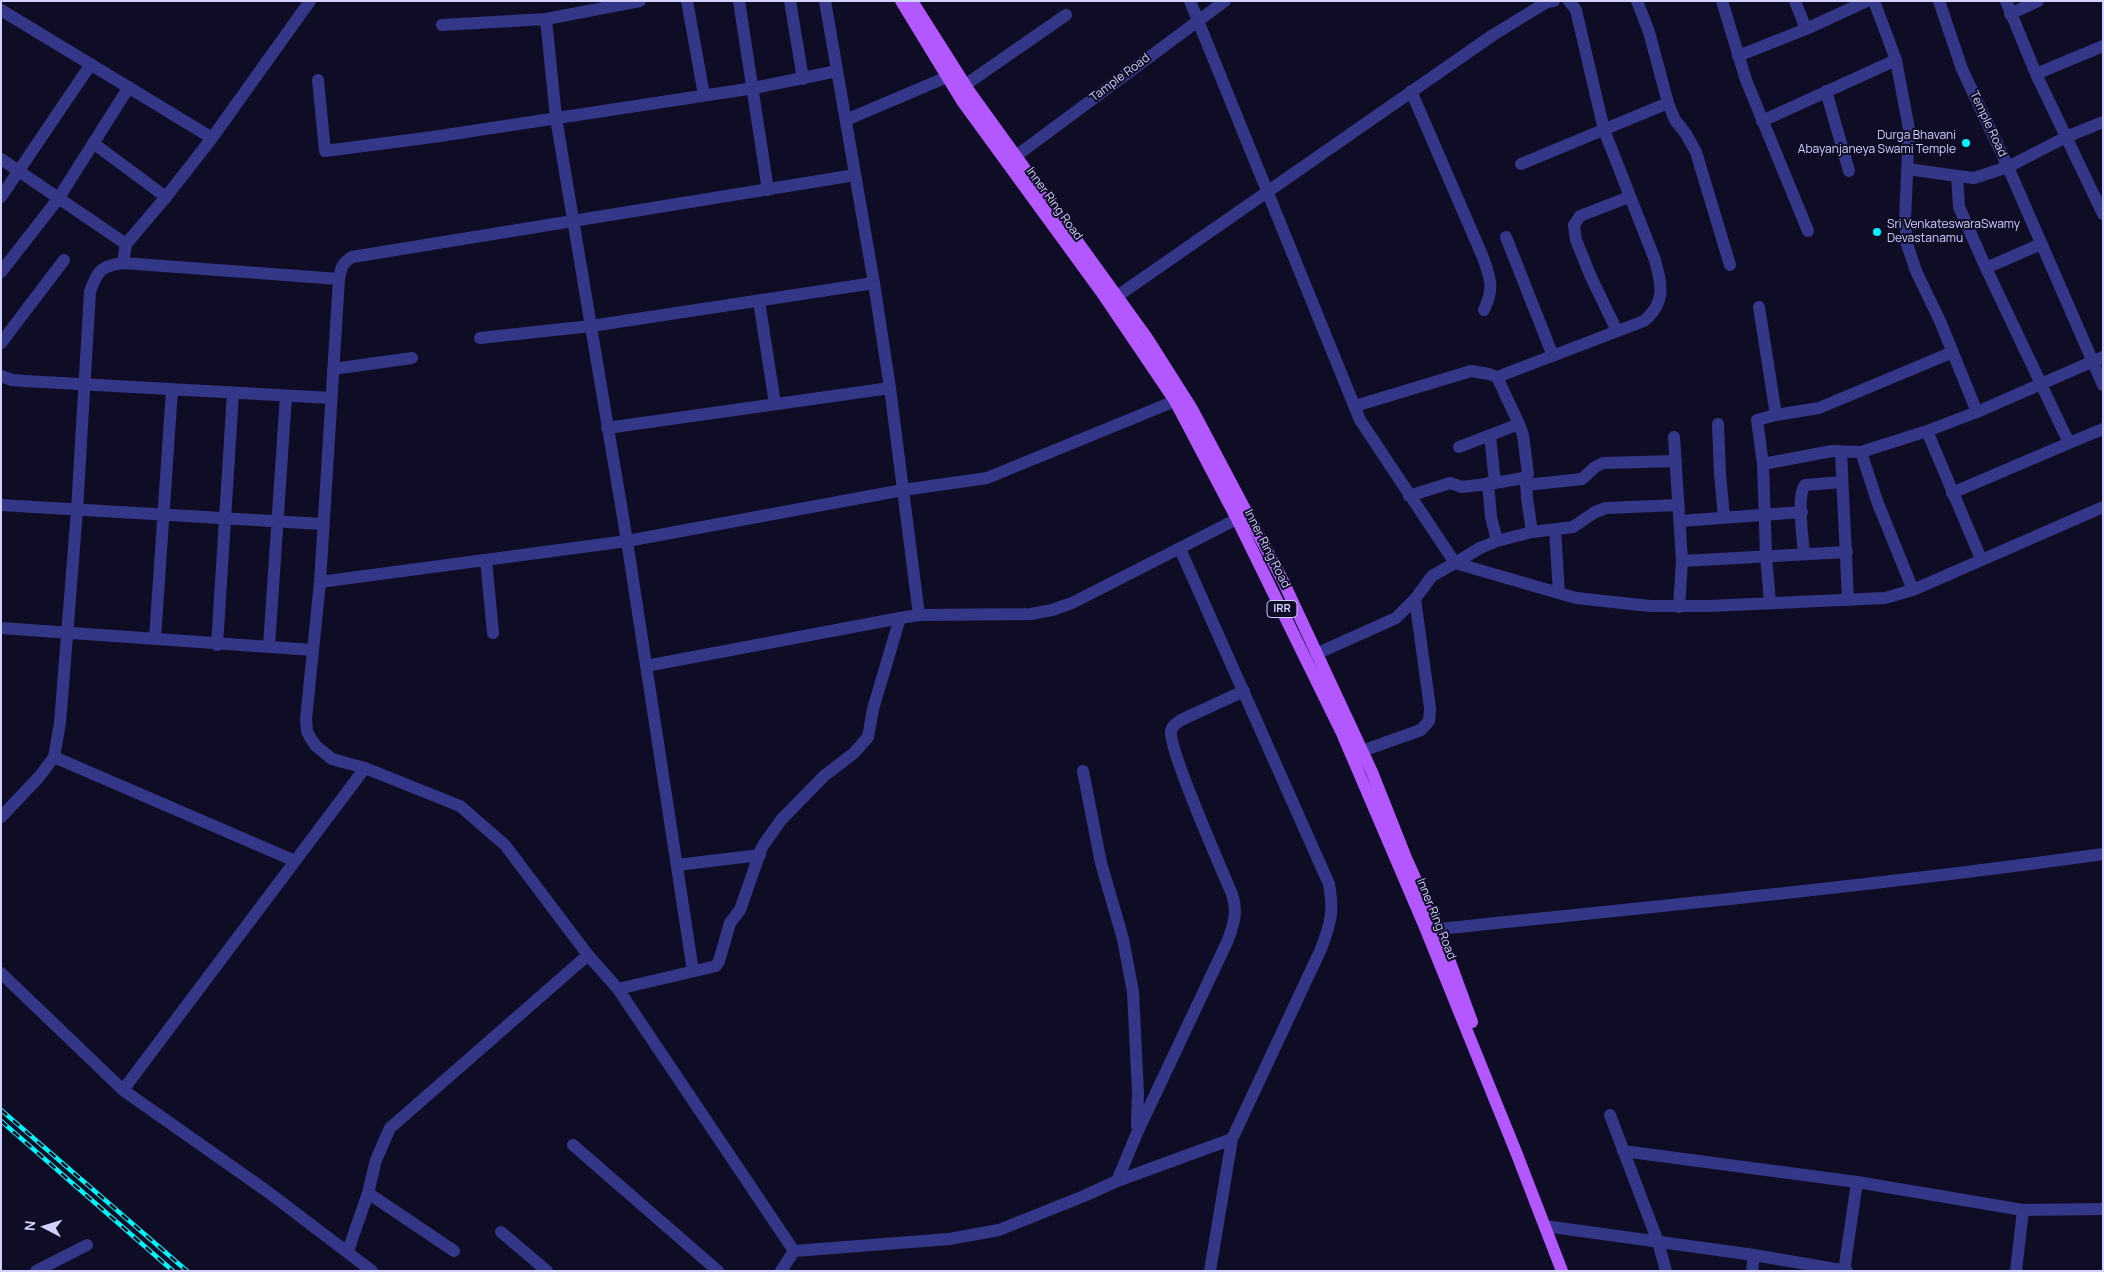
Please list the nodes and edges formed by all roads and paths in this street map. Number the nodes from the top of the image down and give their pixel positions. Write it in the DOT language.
graph roads {
  1 [pos="310,1"];
  2 [pos="640,1"];
  3 [pos="687,1"];
  4 [pos="739,1"];
  5 [pos="790,1"];
  6 [pos="825,1"];
  7 [pos="901,1"];
  8 [pos="912,1"];
  9 [pos="1190,1"];
  10 [pos="1225,1"];
  11 [pos="1569,1"];
  12 [pos="1637,1"];
  13 [pos="1722,1"];
  14 [pos="1795,1"];
  15 [pos="1867,1"];
  16 [pos="1874,1"];
  17 [pos="1939,1"];
  18 [pos="2006,1"];
  19 [pos="2038,1"];
  20 [pos="1549,2"];
  21 [pos="590,5"];
  22 [pos="1,10"];
  23 [pos="2010,14"];
  24 [pos="1066,15"];
  25 [pos="546,19"];
  26 [pos="1198,20"];
  27 [pos="442,25"];
  28 [pos="1806,28"];
  29 [pos="2103,46"];
  30 [pos="1738,56"];
  31 [pos="1896,60"];
  32 [pos="92,64"];
  33 [pos="837,71"];
  34 [pos="2036,74"];
  35 [pos="947,77"];
  36 [pos="803,79"];
  37 [pos="318,80"];
  38 [pos="965,85"];
  39 [pos="129,87"];
  40 [pos="754,88"];
  41 [pos="1412,91"];
  42 [pos="1826,91"];
  43 [pos="704,95"];
  44 [pos="1668,104"];
  45 [pos="556,118"];
  46 [pos="846,120"];
  47 [pos="1762,121"];
  48 [pos="2103,122"];
  49 [pos="1604,130"];
  50 [pos="212,138"];
  51 [pos="2066,138"];
  52 [pos="93,143"];
  53 [pos="1016,156"];
  54 [pos="1,159"];
  55 [pos="1521,164"];
  56 [pos="2008,167"];
  57 [pos="1908,169"];
  58 [pos="1849,171"];
  59 [pos="20,172"];
  60 [pos="855,175"];
  61 [pos="1957,176"];
  62 [pos="768,190"];
  63 [pos="1267,192"];
  64 [pos="1,197"];
  65 [pos="166,197"];
  66 [pos="1630,197"];
  67 [pos="58,199"];
  68 [pos="2103,214"];
  69 [pos="574,220"];
  70 [pos="1808,231"];
  71 [pos="1506,237"];
  72 [pos="126,244"];
  73 [pos="2041,244"];
  74 [pos="64,260"];
  75 [pos="124,263"];
  76 [pos="1730,265"];
  77 [pos="1986,268"];
  78 [pos="1,272"];
  79 [pos="340,279"];
  80 [pos="874,283"];
  81 [pos="1116,297"];
  82 [pos="759,301"];
  83 [pos="1760,306"];
  84 [pos="1484,310"];
  85 [pos="591,326"];
  86 [pos="1617,331"];
  87 [pos="480,338"];
  88 [pos="1,343"];
  89 [pos="1953,352"];
  90 [pos="1553,356"];
  91 [pos="412,358"];
  92 [pos="2098,359"];
  93 [pos="333,368"];
  94 [pos="1,376"];
  95 [pos="1497,378"];
  96 [pos="84,384"];
  97 [pos="2040,384"];
  98 [pos="2103,385"];
  99 [pos="890,388"];
  100 [pos="172,390"];
  101 [pos="232,393"];
  102 [pos="286,396"];
  103 [pos="1179,397"];
  104 [pos="331,398"];
  105 [pos="774,404"];
  106 [pos="1355,406"];
  107 [pos="1977,412"];
  108 [pos="1776,415"];
  109 [pos="1519,424"];
  110 [pos="1718,424"];
  111 [pos="607,428"];
  112 [pos="2103,429"];
  113 [pos="1927,431"];
  114 [pos="1490,435"];
  115 [pos="1674,437"];
  116 [pos="2069,443"];
  117 [pos="1458,447"];
  118 [pos="1841,452"];
  119 [pos="1861,452"];
  120 [pos="1676,461"];
  121 [pos="1763,464"];
  122 [pos="1526,481"];
  123 [pos="1842,482"];
  124 [pos="1492,483"];
  125 [pos="903,490"];
  126 [pos="1952,493"];
  127 [pos="1409,496"];
  128 [pos="1,505"];
  129 [pos="1678,505"];
  130 [pos="2103,506"];
  131 [pos="76,510"];
  132 [pos="1802,512"];
  133 [pos="164,513"];
  134 [pos="1764,515"];
  135 [pos="224,517"];
  136 [pos="1724,517"];
  137 [pos="1236,519"];
  138 [pos="278,520"];
  139 [pos="1680,521"];
  140 [pos="322,524"];
  141 [pos="1555,530"];
  142 [pos="1532,532"];
  143 [pos="627,541"];
  144 [pos="1497,541"];
  145 [pos="1180,549"];
  146 [pos="1847,552"];
  147 [pos="1804,554"];
  148 [pos="1766,556"];
  149 [pos="1981,559"];
  150 [pos="486,560"];
  151 [pos="1682,561"];
  152 [pos="1455,563"];
  153 [pos="320,582"];
  154 [pos="1913,590"];
  155 [pos="1559,593"];
  156 [pos="1415,599"];
  157 [pos="1848,600"];
  158 [pos="1770,603"];
  159 [pos="1679,607"];
  160 [pos="919,615"];
  161 [pos="900,618"];
  162 [pos="1,628"];
  163 [pos="67,633"];
  164 [pos="493,633"];
  165 [pos="155,638"];
  166 [pos="217,645"];
  167 [pos="269,646"];
  168 [pos="313,650"];
  169 [pos="1316,654"];
  170 [pos="646,666"];
  171 [pos="1244,691"];
  172 [pos="1362,751"];
  173 [pos="54,757"];
  174 [pos="365,768"];
  175 [pos="1083,771"];
  176 [pos="1,817"];
  177 [pos="2103,854"];
  178 [pos="760,855"];
  179 [pos="295,861"];
  180 [pos="677,865"];
  181 [pos="1424,925"];
  182 [pos="1438,929"];
  183 [pos="588,955"];
  184 [pos="693,971"];
  185 [pos="1,973"];
  186 [pos="618,989"];
  187 [pos="123,1090"];
  188 [pos="1610,1115"];
  189 [pos="1137,1133"];
  190 [pos="1232,1139"];
  191 [pos="573,1145"];
  192 [pos="1623,1151"];
  193 [pos="1117,1181"];
  194 [pos="1857,1182"];
  195 [pos="368,1193"];
  196 [pos="2103,1208"];
  197 [pos="2024,1210"];
  198 [pos="1550,1227"];
  199 [pos="501,1232"];
  200 [pos="1658,1242"];
  201 [pos="86,1246"];
  202 [pos="348,1251"];
  203 [pos="454,1251"];
  204 [pos="794,1251"];
  205 [pos="1754,1255"];
  206 [pos="36,1271"];
  207 [pos="372,1271"];
  208 [pos="547,1271"];
  209 [pos="718,1271"];
  210 [pos="781,1271"];
  211 [pos="1210,1271"];
  212 [pos="1562,1271"];
  213 [pos="1570,1271"];
  214 [pos="1666,1271"];
  215 [pos="1752,1271"];
  216 [pos="1845,1271"];
  217 [pos="2016,1271"];
  1 -- 50 [label="street"];
  2 -- 21 [label="street"];
  3 -- 43 [label="street"];
  4 -- 40 [label="street"];
  5 -- 36 [label="street"];
  6 -- 33 [label="street"];
  7 -- 35 [label="main road, Inner Ring Road / IRR"];
  8 -- 38 [label="main road, Inner Ring Road / IRR"];
  9 -- 26 [label="street"];
  10 -- 26 [label="street, Tample Road"];
  11 -- 49 [label="street"];
  12 -- 44 [label="street"];
  13 -- 30 [label="street"];
  14 -- 28 [label="street"];
  15 -- 28 [label="street"];
  16 -- 31 [label="street"];
  17 -- 56 [label="street, Temple Road"];
  18 -- 23 [label="street"];
  19 -- 23 [label="street"];
  20 -- 41 [label="street"];
  21 -- 25 [label="street"];
  22 -- 32 [label="street"];
  23 -- 34 [label="street"];
  24 -- 38 [label="street"];
  25 -- 27 [label="street"];
  25 -- 45 [label="street"];
  26 -- 53 [label="street, Tample Road"];
  26 -- 63 [label="street"];
  28 -- 30 [label="street"];
  29 -- 34 [label="street"];
  30 -- 47 [label="street"];
  31 -- 42 [label="street"];
  31 -- 57 [label="street"];
  32 -- 39 [label="street"];
  32 -- 59 [label="street"];
  33 -- 36 [label="street"];
  33 -- 46 [label="street"];
  34 -- 51 [label="street"];
  35 -- 46 [label="street"];
  35 -- 103 [label="main road, Inner Ring Road / IRR"];
  36 -- 40 [label="street"];
  37 -- 45 [label="street"];
  38 -- 53 [label="main road, Inner Ring Road / IRR"];
  39 -- 50 [label="street"];
  39 -- 52 [label="street"];
  40 -- 43 [label="street"];
  40 -- 62 [label="street"];
  41 -- 63 [label="street"];
  41 -- 84 [label="street"];
  42 -- 47 [label="street"];
  42 -- 58 [label="street"];
  43 -- 45 [label="street"];
  44 -- 49 [label="street"];
  44 -- 76 [label="street"];
  45 -- 69 [label="street"];
  46 -- 60 [label="street"];
  47 -- 70 [label="street"];
  48 -- 51 [label="street"];
  49 -- 55 [label="street"];
  49 -- 66 [label="street"];
  50 -- 65 [label="street"];
  51 -- 56 [label="street"];
  51 -- 68 [label="street"];
  52 -- 65 [label="street"];
  52 -- 67 [label="street"];
  53 -- 81 [label="main road, Inner Ring Road / IRR"];
  54 -- 59 [label="street"];
  56 -- 61 [label="street"];
  56 -- 73 [label="street, Temple Road"];
  57 -- 61 [label="street"];
  57 -- 89 [label="street"];
  59 -- 64 [label="street"];
  59 -- 67 [label="street"];
  60 -- 62 [label="street"];
  60 -- 80 [label="street"];
  61 -- 77 [label="street"];
  62 -- 69 [label="street"];
  63 -- 81 [label="street"];
  63 -- 106 [label="street"];
  65 -- 72 [label="street"];
  66 -- 86 [label="street"];
  66 -- 86 [label="street"];
  67 -- 72 [label="street"];
  67 -- 78 [label="street"];
  69 -- 79 [label="street"];
  69 -- 85 [label="street"];
  71 -- 90 [label="street"];
  72 -- 75 [label="street"];
  73 -- 77 [label="street"];
  73 -- 92 [label="street, Temple Road"];
  74 -- 88 [label="street"];
  75 -- 79 [label="street"];
  75 -- 96 [label="street"];
  77 -- 97 [label="street"];
  79 -- 93 [label="street"];
  80 -- 82 [label="street"];
  80 -- 99 [label="street"];
  81 -- 103 [label="main road, Inner Ring Road / IRR"];
  82 -- 85 [label="street"];
  82 -- 105 [label="street"];
  83 -- 108 [label="street"];
  85 -- 87 [label="street"];
  85 -- 111 [label="street"];
  86 -- 90 [label="street"];
  89 -- 107 [label="street"];
  89 -- 108 [label="street"];
  90 -- 95 [label="street"];
  91 -- 93 [label="street"];
  92 -- 97 [label="street"];
  92 -- 98 [label="street, Temple Road"];
  93 -- 104 [label="street"];
  94 -- 96 [label="street"];
  95 -- 106 [label="street"];
  95 -- 109 [label="street"];
  96 -- 100 [label="street"];
  96 -- 131 [label="street"];
  97 -- 107 [label="street"];
  97 -- 116 [label="street"];
  99 -- 105 [label="street"];
  99 -- 125 [label="street"];
  100 -- 101 [label="street"];
  100 -- 133 [label="street"];
  101 -- 102 [label="street"];
  101 -- 135 [label="street"];
  102 -- 104 [label="street"];
  102 -- 138 [label="street"];
  103 -- 125 [label="street"];
  103 -- 137 [label="main road, Inner Ring Road / IRR"];
  103 -- 169 [label="main road, Inner Ring Road / IRR"];
  104 -- 140 [label="street"];
  105 -- 111 [label="street"];
  106 -- 127 [label="street"];
  107 -- 113 [label="street"];
  108 -- 121 [label="street"];
  109 -- 114 [label="street"];
  109 -- 122 [label="street"];
  110 -- 136 [label="street"];
  111 -- 143 [label="street"];
  112 -- 116 [label="street"];
  113 -- 119 [label="street"];
  113 -- 126 [label="street"];
  114 -- 117 [label="street"];
  114 -- 124 [label="street"];
  115 -- 120 [label="street"];
  116 -- 126 [label="street"];
  118 -- 119 [label="street"];
  118 -- 121 [label="street"];
  118 -- 123 [label="street"];
  119 -- 154 [label="street"];
  120 -- 122 [label="street"];
  120 -- 129 [label="street"];
  121 -- 134 [label="street"];
  122 -- 124 [label="street"];
  122 -- 142 [label="street"];
  123 -- 132 [label="street"];
  123 -- 146 [label="street"];
  124 -- 127 [label="street"];
  124 -- 144 [label="street"];
  125 -- 143 [label="street"];
  125 -- 160 [label="street"];
  126 -- 149 [label="street"];
  127 -- 152 [label="street"];
  128 -- 131 [label="street"];
  129 -- 139 [label="street"];
  129 -- 141 [label="street"];
  130 -- 149 [label="street"];
  131 -- 133 [label="street"];
  131 -- 163 [label="street"];
  132 -- 134 [label="street"];
  132 -- 147 [label="street"];
  133 -- 135 [label="street"];
  133 -- 165 [label="street"];
  134 -- 136 [label="street"];
  134 -- 148 [label="street"];
  135 -- 138 [label="street"];
  135 -- 166 [label="street"];
  136 -- 139 [label="street"];
  137 -- 145 [label="street"];
  137 -- 181 [label="main road, Inner Ring Road / IRR"];
  138 -- 140 [label="street"];
  138 -- 167 [label="street"];
  139 -- 151 [label="street"];
  140 -- 153 [label="street"];
  141 -- 142 [label="street"];
  141 -- 155 [label="street"];
  142 -- 144 [label="street"];
  143 -- 150 [label="street"];
  143 -- 170 [label="street"];
  144 -- 152 [label="street"];
  145 -- 160 [label="street"];
  145 -- 171 [label="street"];
  146 -- 147 [label="street"];
  146 -- 157 [label="street"];
  147 -- 148 [label="street"];
  148 -- 151 [label="street"];
  148 -- 158 [label="street"];
  149 -- 154 [label="street"];
  150 -- 153 [label="street"];
  150 -- 164 [label="street"];
  151 -- 159 [label="street"];
  152 -- 155 [label="street"];
  152 -- 156 [label="street"];
  153 -- 168 [label="street"];
  154 -- 157 [label="street"];
  155 -- 159 [label="street"];
  156 -- 169 [label="street"];
  156 -- 172 [label="street"];
  157 -- 158 [label="street"];
  158 -- 159 [label="street"];
  160 -- 161 [label="street"];
  161 -- 170 [label="street"];
  161 -- 178 [label="street"];
  162 -- 163 [label="street"];
  163 -- 165 [label="street"];
  163 -- 173 [label="street"];
  165 -- 166 [label="street"];
  166 -- 167 [label="street"];
  167 -- 168 [label="street"];
  168 -- 174 [label="street"];
  169 -- 172 [label="main road, Inner Ring Road / IRR"];
  170 -- 180 [label="street"];
  171 -- 189 [label="street"];
  171 -- 190 [label="street"];
  172 -- 182 [label="main road, Inner Ring Road / IRR"];
  173 -- 176 [label="street"];
  173 -- 179 [label="street"];
  174 -- 179 [label="street"];
  174 -- 183 [label="street"];
  175 -- 189 [label="street"];
  177 -- 182 [label="street"];
  178 -- 180 [label="street"];
  178 -- 184 [label="street"];
  179 -- 187 [label="street"];
  180 -- 184 [label="street"];
  181 -- 182 [label="street"];
  181 -- 198 [label="main road, Inner Ring Road / IRR"];
  182 -- 198 [label="main road, Inner Ring Road / IRR"];
  183 -- 186 [label="street"];
  183 -- 195 [label="street"];
  184 -- 186 [label="street"];
  185 -- 187 [label="street"];
  186 -- 204 [label="street"];
  187 -- 202 [label="street"];
  188 -- 192 [label="street"];
  189 -- 193 [label="street"];
  190 -- 193 [label="street"];
  190 -- 211 [label="street"];
  191 -- 209 [label="street"];
  192 -- 194 [label="street"];
  192 -- 200 [label="street"];
  193 -- 204 [label="street"];
  194 -- 197 [label="street"];
  194 -- 216 [label="street"];
  195 -- 202 [label="street"];
  195 -- 203 [label="street"];
  196 -- 197 [label="street"];
  197 -- 217 [label="street"];
  198 -- 200 [label="street"];
  198 -- 212 [label="main road, Inner Ring Road / IRR"];
  198 -- 213 [label="main road, Inner Ring Road / IRR"];
  199 -- 208 [label="street"];
  200 -- 205 [label="street"];
  200 -- 214 [label="street"];
  201 -- 206 [label="street"];
  202 -- 207 [label="street"];
  204 -- 210 [label="street"];
  205 -- 215 [label="street"];
  205 -- 216 [label="street"];
}
